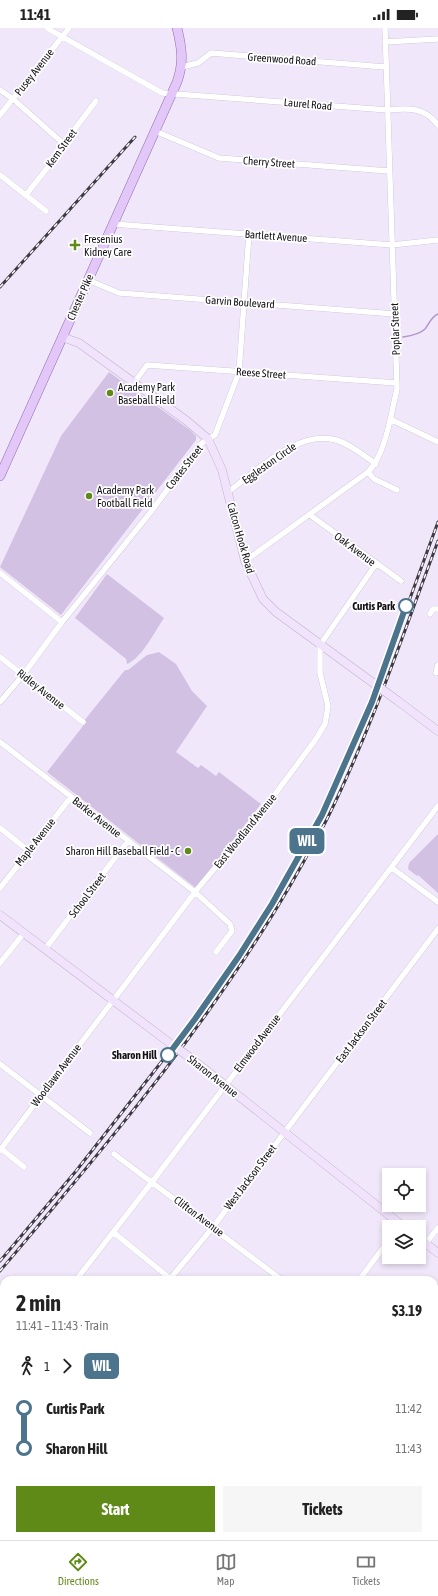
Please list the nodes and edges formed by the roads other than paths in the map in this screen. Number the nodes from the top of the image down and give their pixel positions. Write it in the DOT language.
graph roads {
  1 [pos="47,28"];
  2 [pos="69,28"];
  3 [pos="177,28"];
  4 [pos="385,28"];
  5 [pos="62,36"];
  6 [pos="438,39"];
  7 [pos="385,42"];
  8 [pos="182,67"];
  9 [pos="386,67"];
  10 [pos="0,90"];
  11 [pos="172,93"];
  12 [pos="13,99"];
  13 [pos="96,101"];
  14 [pos="388,110"];
  15 [pos="0,115"];
  16 [pos="438,125"];
  17 [pos="155,131"];
  18 [pos="65,145"];
  19 [pos="389,171"];
  20 [pos="0,175"];
  21 [pos="26,195"];
  22 [pos="46,211"];
  23 [pos="113,224"];
  24 [pos="249,234"];
  25 [pos="438,240"];
  26 [pos="392,245"];
  27 [pos="88,280"];
  28 [pos="244,302"];
  29 [pos="395,314"];
  30 [pos="62,337"];
  31 [pos="239,372"];
  32 [pos="134,383"];
  33 [pos="397,383"];
  34 [pos="390,419"];
  35 [pos="208,439"];
  36 [pos="438,442"];
  37 [pos="376,464"];
  38 [pos="368,472"];
  39 [pos="0,476"];
  40 [pos="397,490"];
  41 [pos="228,492"];
  42 [pos="310,515"];
  43 [pos="246,561"];
  44 [pos="376,564"];
  45 [pos="0,573"];
  46 [pos="400,581"];
  47 [pos="438,609"];
  48 [pos="430,614"];
  49 [pos="62,622"];
  50 [pos="320,645"];
  51 [pos="0,657"];
  52 [pos="438,665"];
  53 [pos="436,673"];
  54 [pos="23,675"];
  55 [pos="0,702"];
  56 [pos="83,722"];
  57 [pos="438,730"];
  58 [pos="0,742"];
  59 [pos="71,797"];
  60 [pos="438,806"];
  61 [pos="0,828"];
  62 [pos="128,841"];
  63 [pos="29,851"];
  64 [pos="392,868"];
  65 [pos="0,888"];
  66 [pos="195,892"];
  67 [pos="438,902"];
  68 [pos="0,915"];
  69 [pos="438,929"];
  70 [pos="24,933"];
  71 [pos="45,949"];
  72 [pos="216,952"];
  73 [pos="0,963"];
  74 [pos="112,1000"];
  75 [pos="0,1064"];
  76 [pos="226,1085"];
  77 [pos="41,1095"];
  78 [pos="284,1132"];
  79 [pos="90,1133"];
  80 [pos="0,1149"];
  81 [pos="114,1154"];
  82 [pos="24,1167"];
  83 [pos="152,1182"];
  84 [pos="394,1220"];
  85 [pos="213,1227"];
  86 [pos="438,1228"];
  87 [pos="113,1232"];
  88 [pos="426,1243"];
  89 [pos="382,1249"];
  90 [pos="438,1253"];
  91 [pos="79,1276"];
  92 [pos="167,1276"];
  93 [pos="173,1276"];
  94 [pos="277,1276"];
  95 [pos="362,1276"];
  1 -- 5 [label="street"];
  2 -- 5 [label="street, Pusey Avenue"];
  3 -- 8 [label="main road, Chester Pike"];
  4 -- 7 [label="street, Poplar Street"];
  5 -- 11 [label="street"];
  5 -- 12 [label="street, Pusey Avenue"];
  6 -- 7 [label="street"];
  7 -- 9 [label="street, Poplar Street"];
  8 -- 9 [label="street, Greenwood Road"];
  8 -- 11 [label="main road, Chester Pike"];
  9 -- 14 [label="street, Poplar Street"];
  10 -- 12 [label="street"];
  11 -- 14 [label="street, Laurel Road"];
  11 -- 17 [label="main road, Chester Pike"];
  12 -- 15 [label="street, Pusey Avenue"];
  12 -- 18 [label="street"];
  13 -- 18 [label="street, Kern Street"];
  14 -- 16 [label="street, Laurel Road"];
  14 -- 19 [label="street, Poplar Street"];
  17 -- 19 [label="street, Cherry Street"];
  17 -- 23 [label="main road, Chester Pike"];
  18 -- 21 [label="street, Kern Street"];
  19 -- 26 [label="street, Poplar Street"];
  20 -- 21 [label="street"];
  21 -- 22 [label="street"];
  23 -- 24 [label="street, Bartlett Avenue"];
  23 -- 27 [label="main road, Chester Pike"];
  24 -- 26 [label="street, Bartlett Avenue"];
  24 -- 28 [label="street, Coates Street"];
  25 -- 26 [label="street, Bartlett Avenue"];
  26 -- 29 [label="street, Poplar Street"];
  27 -- 28 [label="street, Garvin Boulevard"];
  27 -- 30 [label="main road, Chester Pike"];
  28 -- 29 [label="street, Garvin Boulevard"];
  28 -- 31 [label="street, Coates Street"];
  29 -- 33 [label="street, Poplar Street"];
  30 -- 32 [label="street, Calcon Hook Road"];
  30 -- 39 [label="main road, Chester Pike"];
  31 -- 32 [label="street, Reese Street"];
  31 -- 33 [label="street, Reese Street"];
  31 -- 35 [label="street, Coates Street"];
  32 -- 35 [label="street, Calcon Hook Road"];
  33 -- 34 [label="street, Poplar Street"];
  34 -- 36 [label="street"];
  34 -- 37 [label="street, Poplar Street"];
  35 -- 41 [label="street, Calcon Hook Road"];
  35 -- 49 [label="street, Coates Street"];
  37 -- 38 [label="street, Poplar Street"];
  37 -- 41 [label="street, Eggleston Circle"];
  38 -- 40 [label="street"];
  38 -- 42 [label="street, Poplar Street"];
  41 -- 43 [label="street, Calcon Hook Road"];
  42 -- 43 [label="street, Poplar Street"];
  42 -- 44 [label="street, Oak Avenue"];
  43 -- 50 [label="street, Calcon Hook Road"];
  44 -- 46 [label="street, Oak Avenue"];
  44 -- 50 [label="street"];
  45 -- 49 [label="street"];
  47 -- 48 [label="street"];
  49 -- 54 [label="street, Coates Street"];
  50 -- 57 [label="street, Calcon Hook Road, bridge"];
  50 -- 66 [label="street, East Woodland Avenue"];
  51 -- 54 [label="street, Ridley Avenue"];
  52 -- 53 [label="street"];
  54 -- 55 [label="street, Coates Street"];
  54 -- 56 [label="street, Ridley Avenue"];
  58 -- 59 [label="street, Barker Avenue"];
  59 -- 62 [label="street, Barker Avenue"];
  59 -- 63 [label="street, Maple Avenue"];
  60 -- 64 [label="street, Elmwood Avenue"];
  61 -- 63 [label="street"];
  62 -- 66 [label="street, Barker Avenue"];
  62 -- 71 [label="street, School Street"];
  63 -- 65 [label="street, Maple Avenue"];
  64 -- 67 [label="street"];
  64 -- 76 [label="street, Elmwood Avenue"];
  66 -- 72 [label="street, Barker Avenue"];
  66 -- 74 [label="street, East Woodland Avenue"];
  68 -- 70 [label="street, Sharon Avenue"];
  69 -- 78 [label="street, East Jackson Street"];
  70 -- 71 [label="street, Sharon Avenue"];
  70 -- 73 [label="street"];
  71 -- 74 [label="street, Sharon Avenue"];
  74 -- 76 [label="street, Sharon Avenue, bridge"];
  74 -- 77 [label="street, Woodlawn Avenue"];
  75 -- 77 [label="street"];
  76 -- 78 [label="street, Sharon Avenue"];
  76 -- 83 [label="street, Elmwood Avenue"];
  77 -- 79 [label="street"];
  77 -- 80 [label="street, Woodlawn Avenue"];
  78 -- 84 [label="street, Sharon Avenue"];
  78 -- 85 [label="street, West Jackson Street"];
  80 -- 82 [label="street"];
  81 -- 83 [label="street, Clifton Avenue"];
  83 -- 85 [label="street, Clifton Avenue"];
  83 -- 87 [label="street, Elmwood Avenue"];
  85 -- 93 [label="street, West Jackson Street"];
  85 -- 94 [label="street, Clifton Avenue"];
  86 -- 88 [label="street"];
  87 -- 91 [label="street, Elmwood Avenue"];
  87 -- 92 [label="street"];
  88 -- 90 [label="street"];
  89 -- 95 [label="street"];
}
